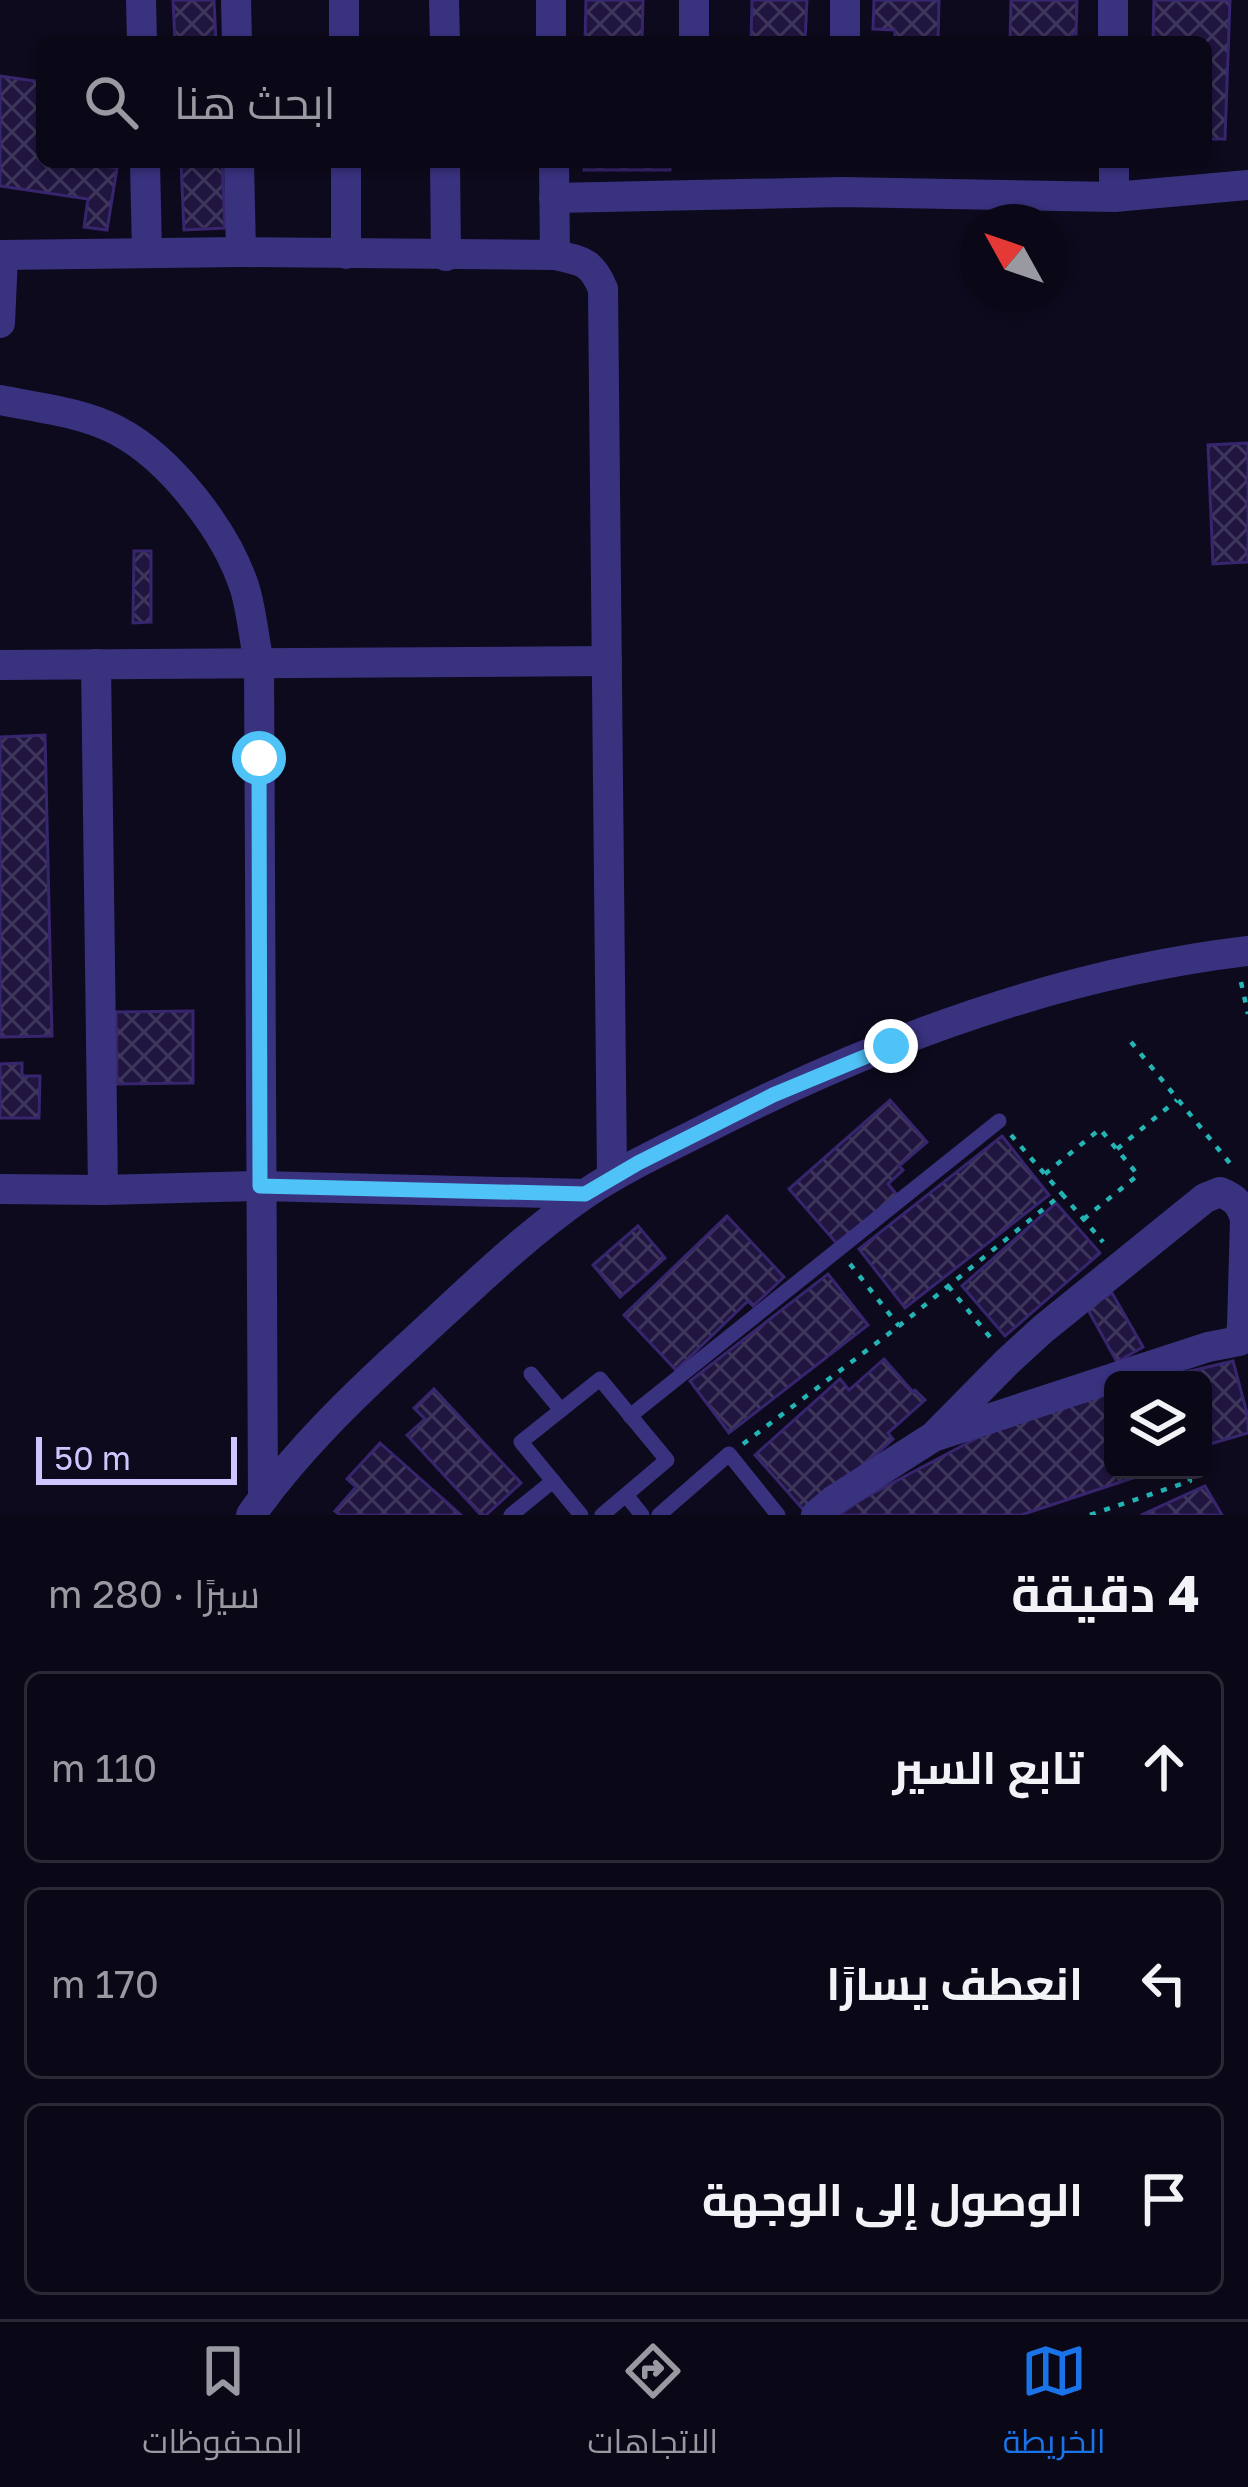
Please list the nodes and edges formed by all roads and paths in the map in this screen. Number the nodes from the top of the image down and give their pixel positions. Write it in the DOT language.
graph roads {
  1 [pos="141,0"];
  2 [pos="236,0"];
  3 [pos="344,0"];
  4 [pos="444,0"];
  5 [pos="550,0"];
  6 [pos="694,0"];
  7 [pos="845,0"];
  8 [pos="1113,0"];
  9 [pos="142,36"];
  10 [pos="237,36"];
  11 [pos="344,36"];
  12 [pos="445,36"];
  13 [pos="551,36"];
  14 [pos="694,36"];
  15 [pos="844,36"];
  16 [pos="1113,36"];
  17 [pos="145,168"];
  18 [pos="239,168"];
  19 [pos="346,168"];
  20 [pos="446,168"];
  21 [pos="554,168"];
  22 [pos="694,168"];
  23 [pos="1114,168"];
  24 [pos="842,177"];
  25 [pos="1248,185"];
  26 [pos="694,195"];
  27 [pos="1114,197"];
  28 [pos="554,198"];
  29 [pos="241,252"];
  30 [pos="147,253"];
  31 [pos="346,254"];
  32 [pos="2,255"];
  33 [pos="556,255"];
  34 [pos="446,256"];
  35 [pos="0,322"];
  36 [pos="0,400"];
  37 [pos="608,661"];
  38 [pos="259,663"];
  39 [pos="96,664"];
  40 [pos="0,665"];
  41 [pos="1248,951"];
  42 [pos="1131,1042"];
  43 [pos="1178,1100"];
  44 [pos="999,1121"];
  45 [pos="1117,1149"];
  46 [pos="1234,1168"];
  47 [pos="1045,1174"];
  48 [pos="613,1177"];
  49 [pos="260,1186"];
  50 [pos="0,1189"];
  51 [pos="103,1190"];
  52 [pos="585,1194"];
  53 [pos="1062,1194"];
  54 [pos="1084,1219"];
  55 [pos="838,1250"];
  56 [pos="1122,1265"];
  57 [pos="948,1286"];
  58 [pos="899,1326"];
  59 [pos="1010,1359"];
  60 [pos="531,1374"];
  61 [pos="560,1410"];
  62 [pos="630,1416"];
  63 [pos="933,1437"];
  64 [pos="729,1454"];
  65 [pos="1190,1479"];
  66 [pos="553,1481"];
  67 [pos="626,1495"];
  68 [pos="257,1506"];
  69 [pos="511,1515"];
  70 [pos="580,1515"];
  71 [pos="602,1515"];
  72 [pos="643,1515"];
  73 [pos="659,1515"];
  74 [pos="778,1515"];
  75 [pos="816,1515"];
  76 [pos="1090,1515"];
  1 -- 9 [label="street"];
  2 -- 10 [label="street"];
  3 -- 11 [label="street"];
  4 -- 12 [label="street"];
  5 -- 13 [label="street"];
  6 -- 14 [label="street"];
  7 -- 15 [label="street"];
  8 -- 16 [label="street"];
  17 -- 30 [label="street"];
  18 -- 29 [label="street"];
  19 -- 31 [label="street"];
  20 -- 34 [label="street"];
  21 -- 28 [label="street"];
  22 -- 26 [label="street"];
  23 -- 27 [label="street"];
  24 -- 26 [label="street"];
  24 -- 27 [label="street"];
  25 -- 27 [label="street"];
  26 -- 28 [label="street"];
  28 -- 33 [label="street"];
  29 -- 30 [label="street"];
  29 -- 31 [label="street"];
  30 -- 32 [label="street"];
  31 -- 34 [label="street"];
  32 -- 35 [label="street"];
  33 -- 34 [label="street"];
  33 -- 37 [label="street"];
  36 -- 38 [label="street"];
  37 -- 38 [label="street"];
  37 -- 48 [label="street"];
  38 -- 39 [label="street"];
  38 -- 49 [label="street"];
  39 -- 40 [label="street"];
  39 -- 51 [label="street"];
  41 -- 48 [label="street"];
  42 -- 43 [label="path"];
  43 -- 45 [label="path"];
  43 -- 46 [label="path"];
  44 -- 47 [label="path"];
  44 -- 55 [label="lane"];
  45 -- 47 [label="path"];
  45 -- 54 [label="path"];
  47 -- 53 [label="path"];
  48 -- 52 [label="street"];
  49 -- 51 [label="street"];
  49 -- 52 [label="street"];
  49 -- 68 [label="street"];
  50 -- 51 [label="street"];
  52 -- 68 [label="street"];
  53 -- 54 [label="path"];
  53 -- 57 [label="path"];
  54 -- 56 [label="path"];
  55 -- 58 [label="path"];
  55 -- 62 [label="lane"];
  56 -- 59 [label="street"];
  56 -- 63 [label="street"];
  57 -- 58 [label="path"];
  57 -- 59 [label="path"];
  58 -- 64 [label="path"];
  59 -- 63 [label="street"];
  60 -- 61 [label="lane"];
  61 -- 62 [label="lane"];
  61 -- 66 [label="lane"];
  62 -- 67 [label="lane"];
  63 -- 75 [label="street"];
  64 -- 73 [label="lane"];
  64 -- 74 [label="lane"];
  65 -- 76 [label="path"];
  66 -- 69 [label="lane"];
  66 -- 70 [label="lane"];
  67 -- 71 [label="lane"];
  67 -- 72 [label="lane"];
}
